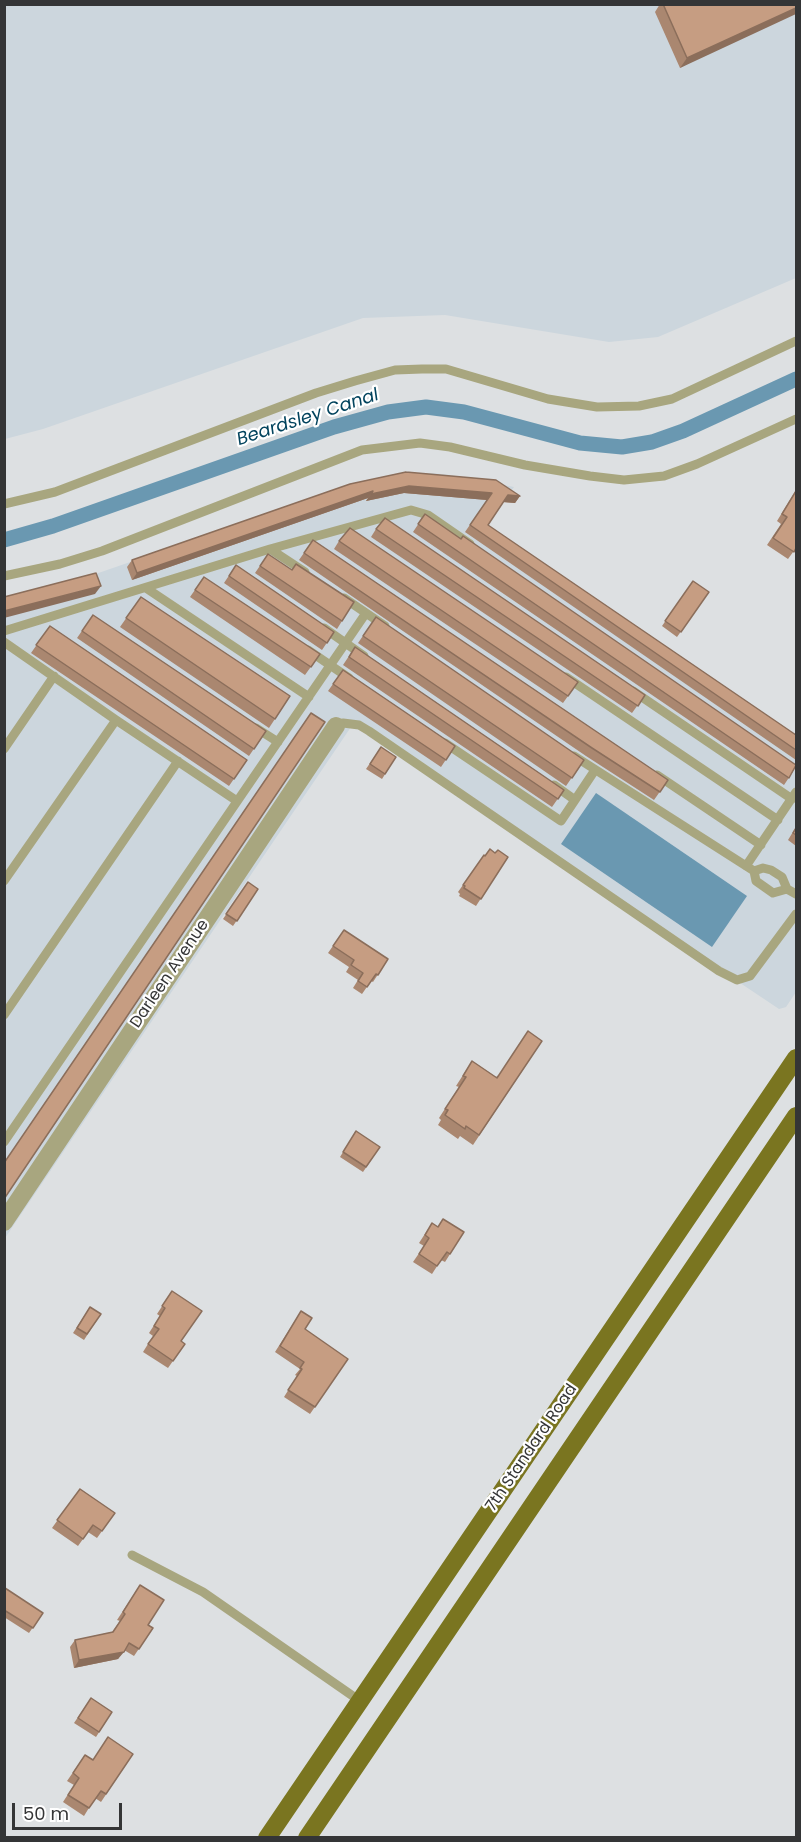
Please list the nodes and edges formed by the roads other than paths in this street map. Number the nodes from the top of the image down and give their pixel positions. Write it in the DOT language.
graph roads {
  1 [pos="796,341"];
  2 [pos="796,419"];
  3 [pos="4,504"];
  4 [pos="381,518"];
  5 [pos="391,525"];
  6 [pos="346,528"];
  7 [pos="356,534"];
  8 [pos="307,539"];
  9 [pos="316,545"];
  10 [pos="476,548"];
  11 [pos="270,549"];
  12 [pos="227,562"];
  13 [pos="237,569"];
  14 [pos="195,572"];
  15 [pos="4,576"];
  16 [pos="205,579"];
  17 [pos="318,581"];
  18 [pos="146,588"];
  19 [pos="337,594"];
  20 [pos="80,608"];
  21 [pos="366,613"];
  22 [pos="90,615"];
  23 [pos="40,621"];
  24 [pos="316,623"];
  25 [pos="49,628"];
  26 [pos="4,631"];
  27 [pos="394,632"];
  28 [pos="4,642"];
  29 [pos="345,643"];
  30 [pos="301,645"];
  31 [pos="374,662"];
  32 [pos="330,665"];
  33 [pos="562,674"];
  34 [pos="54,676"];
  35 [pos="359,685"];
  36 [pos="626,686"];
  37 [pos="309,696"];
  38 [pos="116,720"];
  39 [pos="248,722"];
  40 [pos="336,726"];
  41 [pos="436,737"];
  42 [pos="278,742"];
  43 [pos="4,749"];
  44 [pos="566,750"];
  45 [pos="178,761"];
  46 [pos="249,764"];
  47 [pos="595,770"];
  48 [pos="258,771"];
  49 [pos="652,772"];
  50 [pos="547,780"];
  51 [pos="794,796"];
  52 [pos="575,800"];
  53 [pos="237,801"];
  54 [pos="778,820"];
  55 [pos="761,845"];
  56 [pos="750,869"];
  57 [pos="4,881"];
  58 [pos="787,889"];
  59 [pos="796,894"];
  60 [pos="796,914"];
  61 [pos="4,1015"];
  62 [pos="796,1058"];
  63 [pos="796,1116"];
  64 [pos="4,1142"];
  65 [pos="4,1222"];
  66 [pos="132,1555"];
  67 [pos="360,1701"];
  68 [pos="267,1838"];
  69 [pos="307,1838"];
  1 -- 3 [label="lane"];
  2 -- 15 [label="lane"];
  4 -- 5 [label="lane"];
  4 -- 6 [label="lane"];
  4 -- 10 [label="lane"];
  6 -- 7 [label="lane"];
  6 -- 8 [label="lane"];
  8 -- 9 [label="lane"];
  8 -- 11 [label="lane"];
  11 -- 12 [label="lane"];
  11 -- 17 [label="lane"];
  12 -- 13 [label="lane"];
  12 -- 14 [label="lane"];
  14 -- 16 [label="lane"];
  14 -- 18 [label="lane"];
  18 -- 20 [label="lane"];
  18 -- 37 [label="lane"];
  19 -- 21 [label="lane"];
  20 -- 22 [label="lane"];
  20 -- 23 [label="lane"];
  21 -- 27 [label="lane"];
  21 -- 29 [label="lane"];
  23 -- 25 [label="lane"];
  23 -- 26 [label="lane"];
  24 -- 29 [label="lane"];
  28 -- 34 [label="lane"];
  29 -- 31 [label="lane"];
  29 -- 32 [label="lane"];
  30 -- 32 [label="lane"];
  32 -- 35 [label="lane"];
  32 -- 37 [label="lane"];
  33 -- 54 [label="lane"];
  34 -- 38 [label="lane"];
  34 -- 43 [label="lane"];
  36 -- 51 [label="lane"];
  37 -- 42 [label="lane"];
  38 -- 45 [label="lane"];
  38 -- 57 [label="lane"];
  39 -- 42 [label="lane"];
  40 -- 60 [label="lane"];
  40 -- 65 [label="street, Darleen Avenue"];
  41 -- 52 [label="lane"];
  42 -- 48 [label="lane"];
  44 -- 47 [label="lane"];
  45 -- 53 [label="lane"];
  45 -- 61 [label="lane"];
  46 -- 48 [label="lane"];
  47 -- 52 [label="lane"];
  47 -- 56 [label="lane"];
  48 -- 53 [label="lane"];
  49 -- 55 [label="lane"];
  50 -- 52 [label="lane"];
  51 -- 54 [label="lane"];
  53 -- 64 [label="lane"];
  54 -- 55 [label="lane"];
  55 -- 56 [label="lane"];
  56 -- 58 [label="lane"];
  56 -- 58 [label="lane"];
  58 -- 59 [label="lane"];
  62 -- 67 [label="main road, 7th Standard Road"];
  63 -- 69 [label="main road, 7th Standard Road"];
  66 -- 67 [label="lane"];
  67 -- 68 [label="main road, 7th Standard Road"];
}
